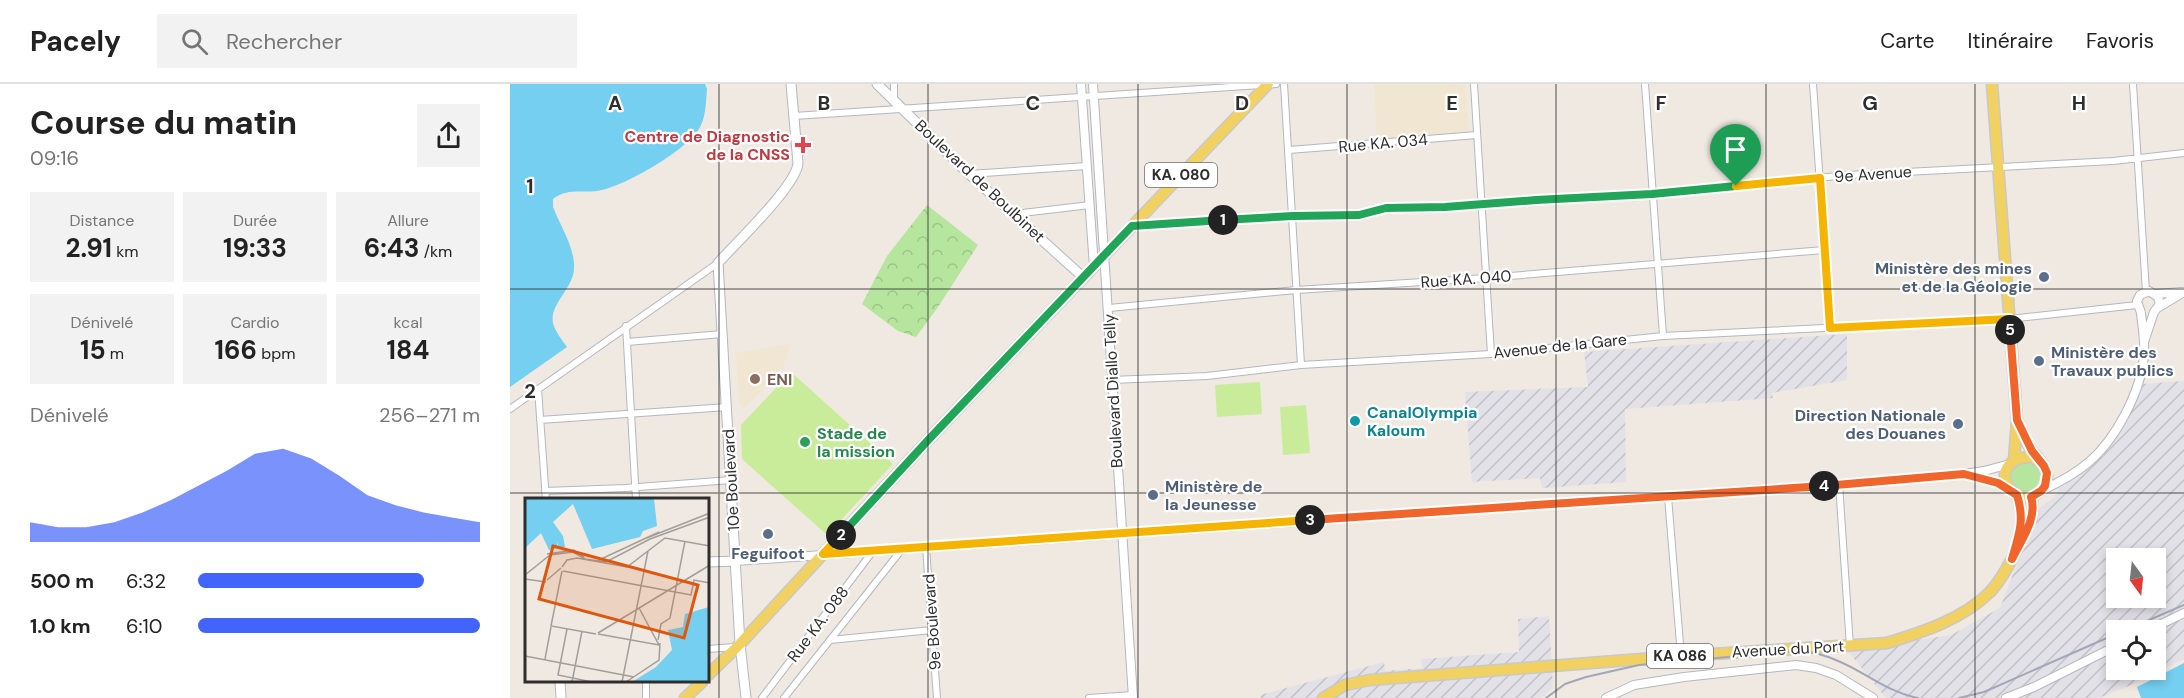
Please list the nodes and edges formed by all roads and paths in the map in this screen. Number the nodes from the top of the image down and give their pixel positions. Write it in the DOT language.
graph roads {
  1 [pos="791,84"];
  2 [pos="877,84"];
  3 [pos="894,84"];
  4 [pos="1081,84"];
  5 [pos="1093,84"];
  6 [pos="1284,84"];
  7 [pos="1474,84"];
  8 [pos="1645,84"];
  9 [pos="1813,84"];
  10 [pos="1992,84"];
  11 [pos="2133,84"];
  12 [pos="1270,85"];
  13 [pos="1082,97"];
  14 [pos="1094,98"];
  15 [pos="894,100"];
  16 [pos="903,109"];
  17 [pos="794,116"];
  18 [pos="1477,135"];
  19 [pos="1289,150"];
  20 [pos="2184,153"];
  21 [pos="2137,157"];
  22 [pos="1087,166"];
  23 [pos="1998,166"];
  24 [pos="969,174"];
  25 [pos="1820,178"];
  26 [pos="1652,194"];
  27 [pos="1482,203"];
  28 [pos="1090,205"];
  29 [pos="1014,214"];
  30 [pos="1293,216"];
  31 [pos="1132,226"];
  32 [pos="1824,250"];
  33 [pos="1105,256"];
  34 [pos="718,263"];
  35 [pos="1658,265"];
  36 [pos="1094,267"];
  37 [pos="1084,278"];
  38 [pos="1486,278"];
  39 [pos="1296,290"];
  40 [pos="2146,292"];
  41 [pos="2184,292"];
  42 [pos="2156,294"];
  43 [pos="1108,308"];
  44 [pos="2139,308"];
  45 [pos="2156,310"];
  46 [pos="2009,319"];
  47 [pos="626,326"];
  48 [pos="1830,328"];
  49 [pos="722,334"];
  50 [pos="1663,336"];
  51 [pos="627,342"];
  52 [pos="2144,342"];
  53 [pos="1491,354"];
  54 [pos="1301,365"];
  55 [pos="1112,380"];
  56 [pos="538,389"];
  57 [pos="727,407"];
  58 [pos="510,409"];
  59 [pos="631,414"];
  60 [pos="540,420"];
  61 [pos="2017,420"];
  62 [pos="2040,461"];
  63 [pos="2012,462"];
  64 [pos="2047,473"];
  65 [pos="1964,474"];
  66 [pos="731,480"];
  67 [pos="2062,481"];
  68 [pos="1839,484"];
  69 [pos="635,487"];
  70 [pos="545,490"];
  71 [pos="2015,494"];
  72 [pos="2036,494"];
  73 [pos="1668,497"];
  74 [pos="546,498"];
  75 [pos="636,498"];
  76 [pos="1123,533"];
  77 [pos="926,547"];
  78 [pos="903,548"];
  79 [pos="873,550"];
  80 [pos="823,554"];
  81 [pos="2012,559"];
  82 [pos="736,561"];
  83 [pos="710,562"];
  84 [pos="2184,613"];
  85 [pos="2166,622"];
  86 [pos="932,630"];
  87 [pos="830,640"];
  88 [pos="739,645"];
  89 [pos="1850,646"];
  90 [pos="710,649"];
  91 [pos="2106,651"];
  92 [pos="1681,656"];
  93 [pos="710,673"];
  94 [pos="560,683"];
  95 [pos="700,683"];
  96 [pos="1133,696"];
  97 [pos="561,698"];
  98 [pos="685,698"];
  99 [pos="746,698"];
  100 [pos="762,698"];
  101 [pos="784,698"];
  102 [pos="938,698"];
  103 [pos="1089,698"];
  104 [pos="1323,698"];
  105 [pos="1606,698"];
  106 [pos="1873,698"];
  107 [pos="2006,698"];
  1 -- 17 [label="main road"];
  2 -- 15 [label="main road, Boulevard de Boulbinet"];
  3 -- 15 [label="street"];
  4 -- 13 [label="street"];
  5 -- 14 [label="street, Boulevard Diallo Telly"];
  6 -- 19 [label="street"];
  7 -- 18 [label="street"];
  8 -- 26 [label="street"];
  9 -- 25 [label="street"];
  10 -- 23 [label="main road"];
  11 -- 21 [label="street"];
  12 -- 14 [label="street"];
  12 -- 31 [label="main road, KA. 080"];
  13 -- 14 [label="street"];
  13 -- 16 [label="street"];
  13 -- 22 [label="street"];
  14 -- 33 [label="street, Boulevard Diallo Telly"];
  15 -- 16 [label="main road, Boulevard de Boulbinet"];
  16 -- 17 [label="street"];
  16 -- 24 [label="main road, Boulevard de Boulbinet"];
  17 -- 34 [label="main road"];
  18 -- 19 [label="street, Rue KA. 034"];
  18 -- 27 [label="street"];
  19 -- 30 [label="street"];
  20 -- 21 [label="street, 9e Avenue"];
  21 -- 23 [label="street, 9e Avenue"];
  21 -- 40 [label="street"];
  22 -- 24 [label="street"];
  22 -- 28 [label="street"];
  23 -- 25 [label="street, 9e Avenue"];
  23 -- 46 [label="main road"];
  24 -- 29 [label="main road, Boulevard de Boulbinet"];
  25 -- 26 [label="street, 9e Avenue"];
  25 -- 32 [label="street"];
  26 -- 27 [label="street, 9e Avenue"];
  26 -- 35 [label="street"];
  27 -- 30 [label="street, 9e Avenue"];
  27 -- 38 [label="street"];
  28 -- 29 [label="street"];
  28 -- 36 [label="street"];
  29 -- 37 [label="main road, Boulevard de Boulbinet"];
  30 -- 31 [label="street, 9e Avenue"];
  30 -- 39 [label="street"];
  31 -- 33 [label="main road, KA. 080"];
  32 -- 35 [label="street, Rue KA. 040"];
  32 -- 48 [label="street"];
  33 -- 36 [label="main road, KA. 080"];
  33 -- 43 [label="street, Boulevard Diallo Telly"];
  34 -- 47 [label="street"];
  34 -- 49 [label="main road, 10e Boulevard"];
  35 -- 38 [label="street, Rue KA. 040"];
  35 -- 50 [label="street"];
  36 -- 37 [label="main road"];
  37 -- 80 [label="main road"];
  38 -- 39 [label="street, Rue KA. 040"];
  38 -- 53 [label="street"];
  39 -- 43 [label="street, Rue KA. 040"];
  39 -- 54 [label="street"];
  40 -- 42 [label="street"];
  40 -- 44 [label="street"];
  41 -- 42 [label="street"];
  41 -- 45 [label="street"];
  42 -- 45 [label="street"];
  43 -- 55 [label="street, Boulevard Diallo Telly"];
  44 -- 45 [label="street"];
  44 -- 46 [label="street, Avenue de la Gare"];
  44 -- 52 [label="street"];
  45 -- 52 [label="street"];
  46 -- 48 [label="street, Avenue de la Gare"];
  46 -- 61 [label="main road"];
  47 -- 51 [label="street"];
  47 -- 56 [label="street"];
  48 -- 50 [label="street, Avenue de la Gare"];
  49 -- 51 [label="street"];
  49 -- 57 [label="main road, 10e Boulevard"];
  50 -- 53 [label="street, Avenue de la Gare"];
  51 -- 59 [label="street"];
  52 -- 67 [label="street"];
  53 -- 54 [label="street, Avenue de la Gare"];
  54 -- 55 [label="street, Avenue de la Gare"];
  55 -- 76 [label="street, Boulevard Diallo Telly"];
  56 -- 58 [label="street"];
  56 -- 60 [label="street"];
  57 -- 59 [label="street"];
  57 -- 66 [label="main road, 10e Boulevard"];
  59 -- 60 [label="street"];
  59 -- 69 [label="street"];
  60 -- 70 [label="street"];
  61 -- 62 [label="main road"];
  61 -- 63 [label="main road"];
  62 -- 63 [label="main road"];
  62 -- 64 [label="main road"];
  63 -- 65 [label="street"];
  63 -- 71 [label="main road"];
  64 -- 67 [label="street"];
  64 -- 72 [label="main road"];
  65 -- 68 [label="street"];
  65 -- 71 [label="street"];
  66 -- 69 [label="street"];
  66 -- 82 [label="main road, 10e Boulevard"];
  67 -- 72 [label="street"];
  68 -- 73 [label="street"];
  68 -- 89 [label="street"];
  69 -- 70 [label="street"];
  69 -- 75 [label="street"];
  70 -- 74 [label="street"];
  71 -- 72 [label="main road"];
  71 -- 81 [label="main road, Avenue du Port / KA 086"];
  72 -- 81 [label="main road, Avenue du Port / KA 086"];
  73 -- 76 [label="street"];
  73 -- 92 [label="street"];
  76 -- 77 [label="street"];
  76 -- 96 [label="street, Boulevard Diallo Telly"];
  77 -- 78 [label="street"];
  77 -- 86 [label="street, 9e Boulevard"];
  78 -- 79 [label="street"];
  78 -- 87 [label="street"];
  79 -- 80 [label="street"];
  79 -- 100 [label="street, Rue KA. 088"];
  80 -- 82 [label="street"];
  80 -- 88 [label="main road"];
  81 -- 89 [label="main road, Avenue du Port / KA 086"];
  82 -- 83 [label="main road"];
  82 -- 88 [label="main road, 10e Boulevard"];
  84 -- 85 [label="street"];
  86 -- 87 [label="street"];
  86 -- 102 [label="street, 9e Boulevard"];
  87 -- 101 [label="street"];
  88 -- 90 [label="street"];
  88 -- 93 [label="main road"];
  88 -- 99 [label="main road, 10e Boulevard"];
  89 -- 92 [label="main road, Avenue du Port / KA 086"];
  91 -- 107 [label="street"];
  92 -- 104 [label="main road, Avenue du Port / KA 086"];
  94 -- 97 [label="main road"];
  95 -- 98 [label="main road"];
  96 -- 103 [label="street"];
  105 -- 106 [label="street"];
}
